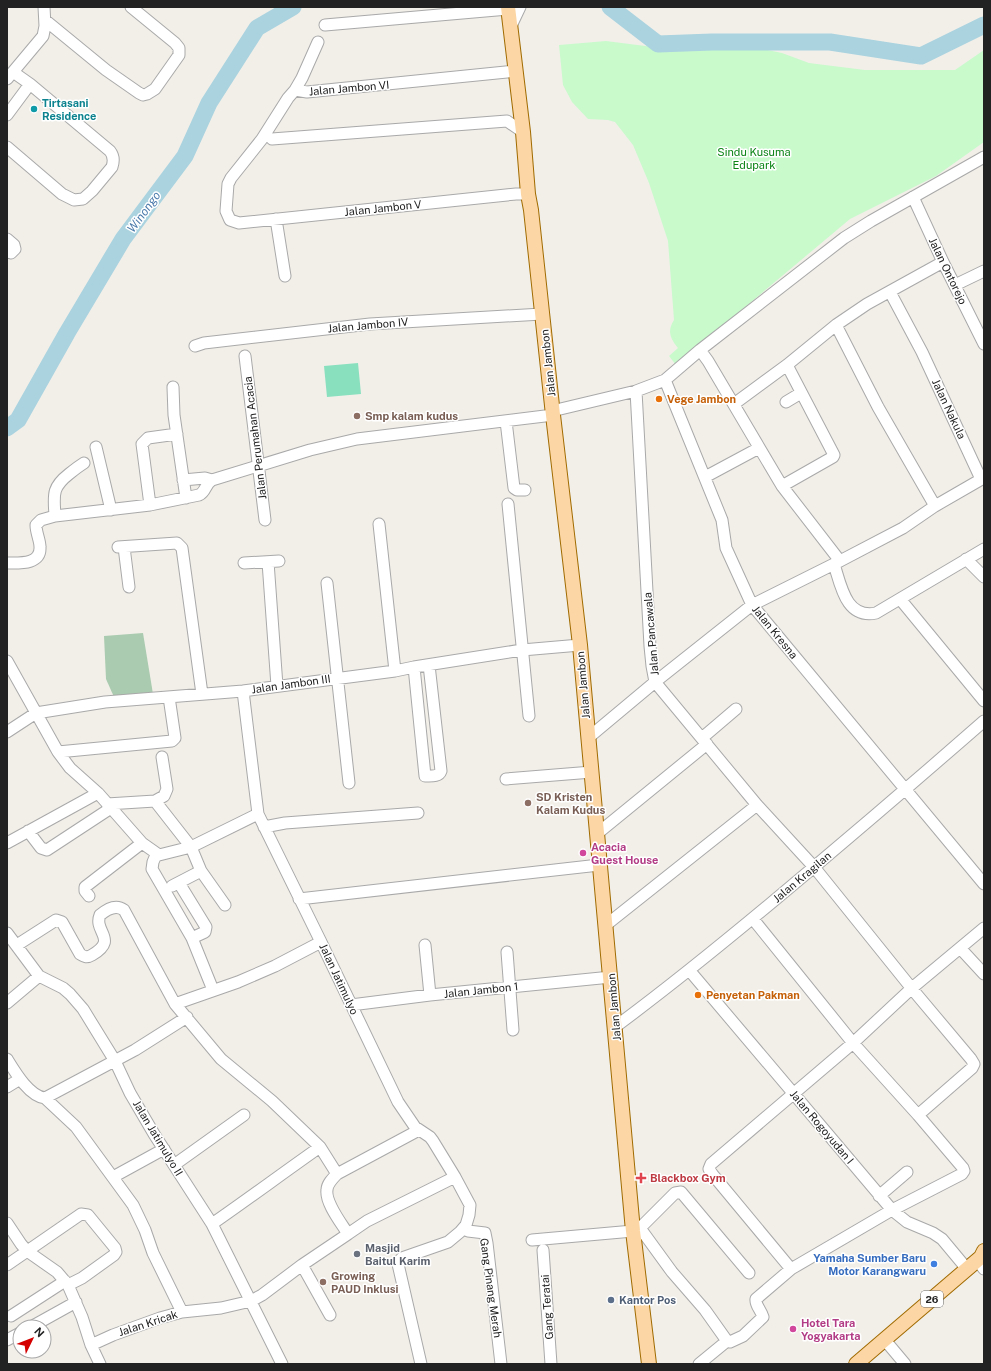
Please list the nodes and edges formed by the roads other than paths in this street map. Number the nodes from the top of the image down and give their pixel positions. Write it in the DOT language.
graph roads {
  1 [pos="44,7"];
  2 [pos="131,7"];
  3 [pos="512,8"];
  4 [pos="45,20"];
  5 [pos="325,26"];
  6 [pos="318,42"];
  7 [pos="516,71"];
  8 [pos="10,76"];
  9 [pos="30,84"];
  10 [pos="295,90"];
  11 [pos="7,115"];
  12 [pos="523,132"];
  13 [pos="272,139"];
  14 [pos="7,147"];
  15 [pos="984,157"];
  16 [pos="528,194"];
  17 [pos="913,197"];
  18 [pos="276,219"];
  19 [pos="239,223"];
  20 [pos="7,239"];
  21 [pos="7,252"];
  22 [pos="943,262"];
  23 [pos="984,271"];
  24 [pos="285,276"];
  25 [pos="955,285"];
  26 [pos="890,292"];
  27 [pos="542,314"];
  28 [pos="836,325"];
  29 [pos="984,344"];
  30 [pos="195,346"];
  31 [pos="700,350"];
  32 [pos="245,356"];
  33 [pos="787,365"];
  34 [pos="665,380"];
  35 [pos="173,387"];
  36 [pos="636,391"];
  37 [pos="801,393"];
  38 [pos="786,402"];
  39 [pos="734,404"];
  40 [pos="553,413"];
  41 [pos="506,421"];
  42 [pos="177,434"];
  43 [pos="96,447"];
  44 [pos="759,448"];
  45 [pos="84,463"];
  46 [pos="258,465"];
  47 [pos="705,477"];
  48 [pos="184,480"];
  49 [pos="212,480"];
  50 [pos="782,486"];
  51 [pos="525,490"];
  52 [pos="186,498"];
  53 [pos="508,504"];
  54 [pos="150,505"];
  55 [pos="936,506"];
  56 [pos="111,510"];
  57 [pos="56,516"];
  58 [pos="265,520"];
  59 [pos="380,524"];
  60 [pos="984,549"];
  61 [pos="966,559"];
  62 [pos="837,562"];
  63 [pos="7,563"];
  64 [pos="244,563"];
  65 [pos="984,577"];
  66 [pos="327,584"];
  67 [pos="129,587"];
  68 [pos="900,600"];
  69 [pos="752,605"];
  70 [pos="580,645"];
  71 [pos="522,650"];
  72 [pos="7,661"];
  73 [pos="429,665"];
  74 [pos="414,666"];
  75 [pos="395,671"];
  76 [pos="11,678"];
  77 [pos="337,678"];
  78 [pos="655,682"];
  79 [pos="277,686"];
  80 [pos="243,691"];
  81 [pos="202,694"];
  82 [pos="169,697"];
  83 [pos="984,701"];
  84 [pos="736,709"];
  85 [pos="36,713"];
  86 [pos="529,716"];
  87 [pos="984,721"];
  88 [pos="7,732"];
  89 [pos="588,738"];
  90 [pos="704,741"];
  91 [pos="58,752"];
  92 [pos="162,757"];
  93 [pos="592,772"];
  94 [pos="506,779"];
  95 [pos="349,783"];
  96 [pos="906,790"];
  97 [pos="98,793"];
  98 [pos="155,801"];
  99 [pos="757,805"];
  100 [pos="109,806"];
  101 [pos="418,813"];
  102 [pos="258,814"];
  103 [pos="264,826"];
  104 [pos="28,831"];
  105 [pos="598,833"];
  106 [pos="7,843"];
  107 [pos="142,843"];
  108 [pos="191,847"];
  109 [pos="156,855"];
  110 [pos="599,865"];
  111 [pos="814,867"];
  112 [pos="201,871"];
  113 [pos="179,883"];
  114 [pos="984,884"];
  115 [pos="165,890"];
  116 [pos="89,896"];
  117 [pos="299,899"];
  118 [pos="225,906"];
  119 [pos="753,919"];
  120 [pos="606,925"];
  121 [pos="984,928"];
  122 [pos="7,934"];
  123 [pos="192,938"];
  124 [pos="321,942"];
  125 [pos="425,945"];
  126 [pos="17,946"];
  127 [pos="960,948"];
  128 [pos="507,952"];
  129 [pos="690,970"];
  130 [pos="984,974"];
  131 [pos="39,976"];
  132 [pos="611,978"];
  133 [pos="510,987"];
  134 [pos="912,988"];
  135 [pos="213,990"];
  136 [pos="430,995"];
  137 [pos="7,1003"];
  138 [pos="175,1004"];
  139 [pos="351,1005"];
  140 [pos="187,1017"];
  141 [pos="616,1027"];
  142 [pos="513,1030"];
  143 [pos="853,1043"];
  144 [pos="7,1059"];
  145 [pos="115,1061"];
  146 [pos="20,1079"];
  147 [pos="7,1087"];
  148 [pos="793,1093"];
  149 [pos="45,1098"];
  150 [pos="244,1115"];
  151 [pos="918,1115"];
  152 [pos="419,1130"];
  153 [pos="320,1147"];
  154 [pos="164,1149"];
  155 [pos="174,1165"];
  156 [pos="907,1172"];
  157 [pos="337,1174"];
  158 [pos="113,1177"];
  159 [pos="456,1177"];
  160 [pos="879,1196"];
  161 [pos="892,1210"];
  162 [pos="7,1223"];
  163 [pos="212,1224"];
  164 [pos="463,1229"];
  165 [pos="636,1230"];
  166 [pos="348,1234"];
  167 [pos="28,1251"];
  168 [pos="980,1260"];
  169 [pos="7,1265"];
  170 [pos="302,1265"];
  171 [pos="790,1269"];
  172 [pos="749,1273"];
  173 [pos="67,1283"];
  174 [pos="251,1301"];
  175 [pos="76,1302"];
  176 [pos="182,1312"];
  177 [pos="330,1315"];
  178 [pos="11,1316"];
  179 [pos="45,1319"];
  180 [pos="884,1339"];
  181 [pos="727,1340"];
  182 [pos="91,1345"];
  183 [pos="100,1364"];
  184 [pos="282,1364"];
  185 [pos="421,1364"];
  186 [pos="501,1364"];
  187 [pos="551,1364"];
  188 [pos="649,1364"];
  189 [pos="699,1364"];
  190 [pos="856,1364"];
  191 [pos="905,1364"];
  1 -- 4 [label="street"];
  2 -- 4 [label="street"];
  3 -- 5 [label="street"];
  3 -- 7 [label="main road, Jalan Jambon"];
  4 -- 8 [label="street"];
  6 -- 10 [label="street"];
  7 -- 10 [label="street, Jalan Jambon VI"];
  7 -- 12 [label="main road, Jalan Jambon"];
  8 -- 9 [label="street"];
  9 -- 11 [label="street"];
  9 -- 14 [label="street"];
  10 -- 19 [label="street, Jalan Jambon VI"];
  12 -- 13 [label="street"];
  12 -- 16 [label="main road, Jalan Jambon"];
  15 -- 17 [label="street"];
  16 -- 18 [label="street, Jalan Jambon V"];
  16 -- 27 [label="main road, Jalan Jambon"];
  17 -- 22 [label="street, Jalan Ontorejo"];
  17 -- 31 [label="street"];
  18 -- 19 [label="street, Jalan Jambon V"];
  18 -- 24 [label="street"];
  20 -- 21 [label="street"];
  22 -- 25 [label="street, Jalan Ontorejo"];
  22 -- 26 [label="street"];
  23 -- 25 [label="street"];
  25 -- 29 [label="street, Jalan Ontorejo"];
  26 -- 28 [label="street"];
  26 -- 55 [label="street, Jalan Nakula"];
  27 -- 30 [label="street, Jalan Jambon IV"];
  27 -- 40 [label="main road, Jalan Jambon"];
  28 -- 33 [label="street"];
  28 -- 55 [label="street"];
  31 -- 34 [label="street"];
  31 -- 39 [label="street"];
  32 -- 46 [label="street, Jalan Perumahan Acacia"];
  33 -- 37 [label="street"];
  33 -- 39 [label="street"];
  34 -- 36 [label="street"];
  34 -- 47 [label="street, Jalan Kresna"];
  35 -- 42 [label="street"];
  36 -- 40 [label="street"];
  36 -- 78 [label="street, Jalan Pancawala"];
  37 -- 38 [label="street"];
  37 -- 50 [label="street"];
  39 -- 44 [label="street"];
  40 -- 41 [label="street"];
  40 -- 70 [label="main road, Jalan Jambon"];
  41 -- 46 [label="street"];
  41 -- 51 [label="street"];
  42 -- 48 [label="street"];
  42 -- 54 [label="street"];
  43 -- 56 [label="street"];
  44 -- 47 [label="street"];
  44 -- 50 [label="street"];
  45 -- 57 [label="street"];
  46 -- 49 [label="street"];
  46 -- 58 [label="street, Jalan Perumahan Acacia"];
  47 -- 69 [label="street, Jalan Kresna"];
  48 -- 49 [label="street"];
  48 -- 52 [label="street"];
  49 -- 52 [label="street"];
  50 -- 62 [label="street"];
  52 -- 54 [label="street"];
  53 -- 71 [label="street"];
  54 -- 56 [label="street"];
  55 -- 62 [label="street"];
  56 -- 57 [label="street"];
  57 -- 63 [label="street"];
  59 -- 75 [label="street"];
  60 -- 61 [label="street"];
  61 -- 65 [label="street"];
  61 -- 68 [label="street"];
  62 -- 68 [label="street"];
  62 -- 69 [label="street"];
  64 -- 79 [label="street"];
  66 -- 77 [label="street"];
  67 -- 81 [label="street"];
  68 -- 83 [label="street"];
  69 -- 78 [label="street"];
  69 -- 96 [label="street, Jalan Kresna"];
  70 -- 71 [label="street, Jalan Jambon III"];
  70 -- 89 [label="main road, Jalan Jambon"];
  71 -- 73 [label="street, Jalan Jambon III"];
  71 -- 86 [label="street"];
  72 -- 76 [label="street"];
  73 -- 74 [label="street, Jalan Jambon III"];
  73 -- 74 [label="street"];
  74 -- 75 [label="street, Jalan Jambon III"];
  75 -- 77 [label="street, Jalan Jambon III"];
  76 -- 85 [label="street"];
  77 -- 79 [label="street, Jalan Jambon III"];
  77 -- 95 [label="street"];
  78 -- 89 [label="street"];
  78 -- 90 [label="street, Jalan Pancawala"];
  79 -- 80 [label="street, Jalan Jambon III"];
  80 -- 81 [label="street, Jalan Jambon III"];
  80 -- 102 [label="street, Jalan Jatimulyo"];
  81 -- 82 [label="street, Jalan Jambon III"];
  82 -- 85 [label="street, Jalan Jambon III"];
  82 -- 91 [label="street"];
  84 -- 90 [label="street"];
  85 -- 88 [label="street, Jalan Jambon III"];
  85 -- 91 [label="street"];
  87 -- 96 [label="street, Jalan Kragilan"];
  89 -- 93 [label="main road, Jalan Jambon"];
  90 -- 99 [label="street, Jalan Pancawala"];
  90 -- 105 [label="street"];
  91 -- 97 [label="street"];
  92 -- 98 [label="street"];
  93 -- 94 [label="street"];
  93 -- 105 [label="main road, Jalan Jambon"];
  96 -- 111 [label="street, Jalan Kragilan"];
  96 -- 114 [label="street, Jalan Kresna"];
  97 -- 100 [label="street"];
  97 -- 104 [label="street"];
  98 -- 100 [label="street"];
  98 -- 108 [label="street"];
  99 -- 111 [label="street, Jalan Pancawala"];
  99 -- 120 [label="street"];
  100 -- 104 [label="street"];
  100 -- 107 [label="street"];
  101 -- 103 [label="street"];
  102 -- 103 [label="street, Jalan Jatimulyo"];
  102 -- 108 [label="street"];
  103 -- 117 [label="street, Jalan Jatimulyo"];
  104 -- 106 [label="street"];
  105 -- 110 [label="main road, Jalan Jambon"];
  107 -- 109 [label="street"];
  107 -- 116 [label="street"];
  108 -- 109 [label="street"];
  108 -- 112 [label="street"];
  109 -- 115 [label="street"];
  110 -- 117 [label="street"];
  110 -- 120 [label="main road, Jalan Jambon"];
  111 -- 119 [label="street, Jalan Kragilan"];
  111 -- 134 [label="street, Jalan Pancawala"];
  112 -- 113 [label="street"];
  112 -- 118 [label="street"];
  113 -- 115 [label="street"];
  113 -- 123 [label="street"];
  115 -- 123 [label="street"];
  117 -- 124 [label="street, Jalan Jatimulyo"];
  119 -- 129 [label="street, Jalan Kragilan"];
  119 -- 143 [label="street"];
  120 -- 132 [label="main road, Jalan Jambon"];
  121 -- 127 [label="street"];
  122 -- 126 [label="street, Jalan Jatimulyo II"];
  123 -- 135 [label="street"];
  124 -- 135 [label="street"];
  124 -- 139 [label="street, Jalan Jatimulyo"];
  125 -- 136 [label="street"];
  126 -- 131 [label="street, Jalan Jatimulyo II"];
  126 -- 138 [label="street"];
  127 -- 130 [label="street"];
  127 -- 134 [label="street"];
  128 -- 133 [label="street"];
  129 -- 141 [label="street, Jalan Kragilan"];
  129 -- 148 [label="street, Jalan Rogoyudan I"];
  131 -- 137 [label="street"];
  131 -- 145 [label="street, Jalan Jatimulyo II"];
  132 -- 133 [label="street, Jalan Jambon 1"];
  132 -- 141 [label="main road, Jalan Jambon"];
  133 -- 136 [label="street, Jalan Jambon 1"];
  133 -- 142 [label="street"];
  134 -- 143 [label="street"];
  134 -- 151 [label="street, Jalan Pancawala"];
  135 -- 138 [label="street"];
  136 -- 139 [label="street, Jalan Jambon 1"];
  138 -- 140 [label="street"];
  139 -- 152 [label="street, Jalan Jatimulyo"];
  140 -- 145 [label="street"];
  140 -- 153 [label="street"];
  141 -- 165 [label="main road, Jalan Jambon"];
  143 -- 148 [label="street"];
  143 -- 151 [label="street"];
  144 -- 146 [label="street"];
  145 -- 149 [label="street"];
  145 -- 154 [label="street, Jalan Jatimulyo II"];
  146 -- 147 [label="street"];
  146 -- 149 [label="street"];
  148 -- 160 [label="street, Jalan Rogoyudan I"];
  148 -- 171 [label="street"];
  149 -- 158 [label="street"];
  150 -- 155 [label="street"];
  151 -- 161 [label="street"];
  152 -- 157 [label="street"];
  152 -- 159 [label="street, Jalan Jatimulyo"];
  153 -- 157 [label="street"];
  153 -- 163 [label="street"];
  154 -- 155 [label="street, Jalan Jatimulyo II"];
  154 -- 158 [label="street"];
  155 -- 163 [label="street, Jalan Jatimulyo II"];
  156 -- 160 [label="street"];
  157 -- 166 [label="street"];
  158 -- 176 [label="street"];
  159 -- 164 [label="street, Jalan Jatimulyo"];
  159 -- 166 [label="street, Jalan Kricak"];
  160 -- 161 [label="street, Jalan Rogoyudan I"];
  161 -- 168 [label="street, Jalan Rogoyudan I"];
  161 -- 171 [label="street"];
  162 -- 167 [label="street"];
  163 -- 174 [label="street, Jalan Jatimulyo II"];
  164 -- 185 [label="street, Jalan Jatimulyo"];
  164 -- 186 [label="street, Gang Pinang Merah"];
  165 -- 172 [label="street"];
  165 -- 181 [label="street"];
  165 -- 187 [label="street, Gang Teratai"];
  165 -- 188 [label="main road, Jalan Jambon"];
  166 -- 170 [label="street, Jalan Kricak"];
  167 -- 169 [label="street"];
  167 -- 173 [label="street"];
  167 -- 173 [label="street"];
  168 -- 180 [label="main road, 26"];
  170 -- 174 [label="street, Jalan Kricak"];
  170 -- 177 [label="street"];
  171 -- 181 [label="street"];
  173 -- 175 [label="street"];
  173 -- 178 [label="street"];
  174 -- 176 [label="street, Jalan Kricak"];
  174 -- 184 [label="street, Jalan Jatimulyo II"];
  175 -- 179 [label="street"];
  175 -- 182 [label="street"];
  176 -- 182 [label="street, Jalan Kricak"];
  180 -- 190 [label="main road, 26"];
  180 -- 191 [label="street"];
  181 -- 189 [label="street"];
  182 -- 183 [label="street"];
}
